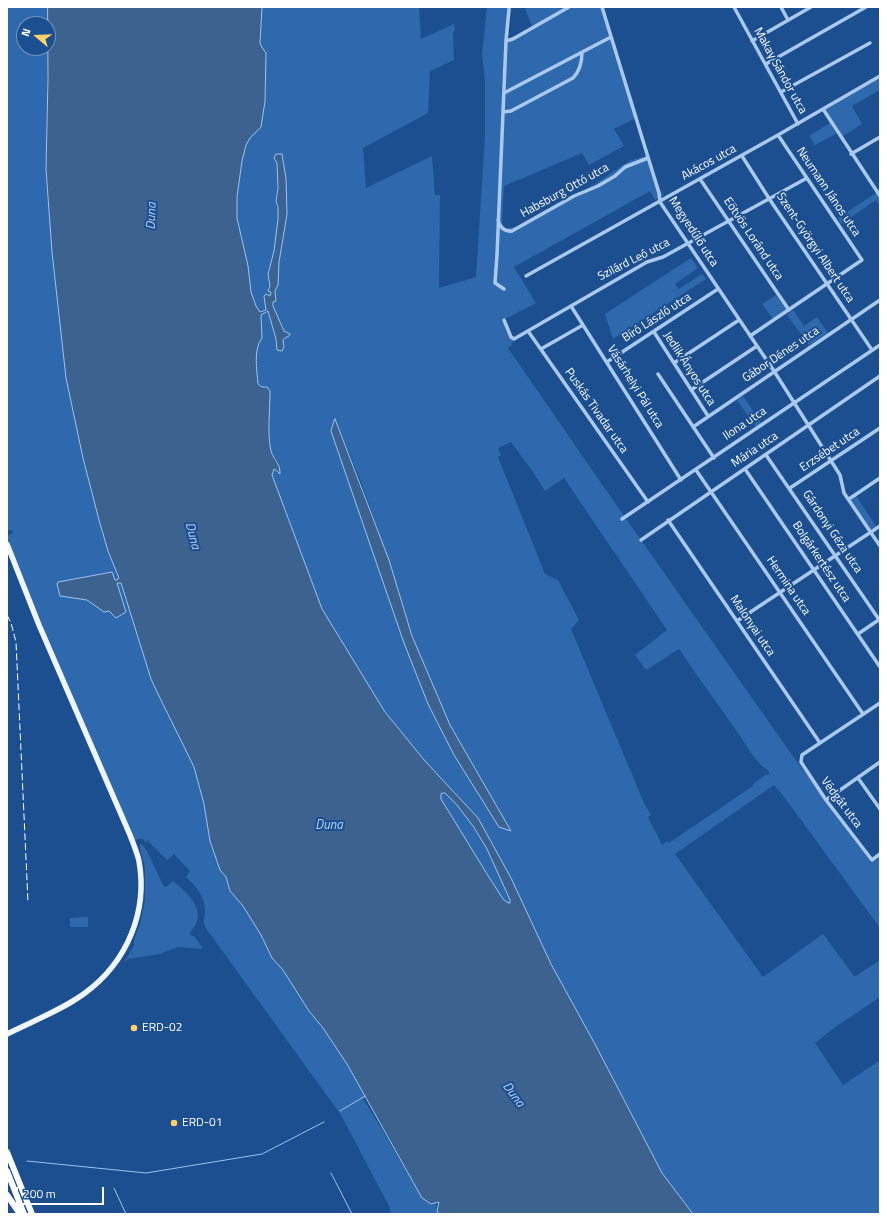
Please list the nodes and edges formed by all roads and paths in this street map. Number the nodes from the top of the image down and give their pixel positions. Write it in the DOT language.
graph roads {
  1 [pos="569,7"];
  2 [pos="602,7"];
  3 [pos="734,7"];
  4 [pos="780,7"];
  5 [pos="811,7"];
  6 [pos="866,7"];
  7 [pos="509,9"];
  8 [pos="788,20"];
  9 [pos="611,37"];
  10 [pos="506,41"];
  11 [pos="752,41"];
  12 [pos="870,43"];
  13 [pos="582,52"];
  14 [pos="766,64"];
  15 [pos="880,76"];
  16 [pos="781,92"];
  17 [pos="504,93"];
  18 [pos="823,109"];
  19 [pos="502,112"];
  20 [pos="798,124"];
  21 [pos="778,135"];
  22 [pos="880,137"];
  23 [pos="851,154"];
  24 [pos="742,156"];
  25 [pos="648,158"];
  26 [pos="808,178"];
  27 [pos="700,179"];
  28 [pos="880,186"];
  29 [pos="875,189"];
  30 [pos="880,196"];
  31 [pos="770,200"];
  32 [pos="660,202"];
  33 [pos="497,216"];
  34 [pos="730,221"];
  35 [pos="687,244"];
  36 [pos="526,276"];
  37 [pos="827,284"];
  38 [pos="504,289"];
  39 [pos="718,289"];
  40 [pos="880,300"];
  41 [pos="571,306"];
  42 [pos="789,310"];
  43 [pos="504,320"];
  44 [pos="739,320"];
  45 [pos="851,320"];
  46 [pos="583,325"];
  47 [pos="528,331"];
  48 [pos="654,332"];
  49 [pos="750,336"];
  50 [pos="880,345"];
  51 [pos="757,346"];
  52 [pos="541,349"];
  53 [pos="872,350"];
  54 [pos="607,362"];
  55 [pos="674,363"];
  56 [pos="774,371"];
  57 [pos="658,374"];
  58 [pos="880,376"];
  59 [pos="692,390"];
  60 [pos="793,403"];
  61 [pos="708,416"];
  62 [pos="807,426"];
  63 [pos="693,427"];
  64 [pos="880,428"];
  65 [pos="766,454"];
  66 [pos="714,458"];
  67 [pos="831,462"];
  68 [pos="745,468"];
  69 [pos="696,470"];
  70 [pos="880,478"];
  71 [pos="681,480"];
  72 [pos="790,488"];
  73 [pos="711,492"];
  74 [pos="849,499"];
  75 [pos="648,502"];
  76 [pos="622,519"];
  77 [pos="668,520"];
  78 [pos="880,526"];
  79 [pos="871,532"];
  80 [pos="641,540"];
  81 [pos="7,544"];
  82 [pos="880,546"];
  83 [pos="836,555"];
  84 [pos="814,570"];
  85 [pos="780,592"];
  86 [pos="880,620"];
  87 [pos="737,621"];
  88 [pos="858,634"];
  89 [pos="880,667"];
  90 [pos="880,703"];
  91 [pos="863,714"];
  92 [pos="820,743"];
  93 [pos="880,762"];
  94 [pos="858,778"];
  95 [pos="826,800"];
  96 [pos="880,809"];
  97 [pos="880,854"];
  98 [pos="7,1034"];
  99 [pos="7,1152"];
  100 [pos="7,1171"];
  101 [pos="7,1195"];
  102 [pos="20,1214"];
  103 [pos="24,1214"];
  104 [pos="32,1214"];
  1 -- 10 [label="street"];
  2 -- 9 [label="street, Megyedűlő utca"];
  3 -- 11 [label="street, Makay Sándor utca"];
  4 -- 8 [label="street"];
  5 -- 8 [label="street"];
  6 -- 14 [label="street"];
  7 -- 10 [label="street"];
  8 -- 11 [label="street"];
  9 -- 13 [label="street"];
  9 -- 25 [label="street, Megyedűlő utca"];
  10 -- 17 [label="street"];
  11 -- 14 [label="street, Makay Sándor utca"];
  12 -- 16 [label="street"];
  13 -- 17 [label="street"];
  13 -- 19 [label="street"];
  14 -- 16 [label="street, Makay Sándor utca"];
  15 -- 18 [label="street, Akácos utca"];
  16 -- 20 [label="street, Makay Sándor utca"];
  17 -- 19 [label="street"];
  18 -- 20 [label="street, Akácos utca"];
  18 -- 23 [label="street"];
  19 -- 33 [label="street"];
  20 -- 21 [label="street, Akácos utca"];
  21 -- 24 [label="street, Akácos utca"];
  21 -- 26 [label="street, Neumann János utca"];
  22 -- 23 [label="street"];
  23 -- 29 [label="street"];
  24 -- 27 [label="street, Akácos utca"];
  24 -- 31 [label="street, Szent-Györgyi Albert utca"];
  25 -- 32 [label="street, Megyedűlő utca"];
  25 -- 33 [label="street, Habsburg Ottó utca"];
  26 -- 31 [label="street, Szilárd Leó utca"];
  26 -- 37 [label="street, Neumann János utca"];
  27 -- 32 [label="street, Akácos utca"];
  27 -- 34 [label="street, Eötvös Loránd utca"];
  28 -- 29 [label="street"];
  29 -- 30 [label="street"];
  31 -- 34 [label="street, Szilárd Leó utca"];
  31 -- 37 [label="street, Szent-Györgyi Albert utca"];
  32 -- 35 [label="street, Megyedűlő utca"];
  32 -- 36 [label="street, Akácos utca"];
  33 -- 38 [label="street"];
  34 -- 35 [label="street, Szilárd Leó utca"];
  34 -- 42 [label="street, Eötvös Loránd utca"];
  35 -- 39 [label="street, Megyedűlő utca"];
  35 -- 41 [label="street, Szilárd Leó utca"];
  37 -- 42 [label="street"];
  37 -- 45 [label="street, Szent-Györgyi Albert utca"];
  39 -- 44 [label="street, Megyedűlő utca"];
  39 -- 48 [label="street, Bíró László utca"];
  40 -- 45 [label="street, Gábor Dénes utca"];
  41 -- 46 [label="street, Vásárhelyi Pál utca"];
  41 -- 47 [label="street, Szilárd Leó utca"];
  42 -- 49 [label="street"];
  43 -- 47 [label="street, Szilárd Leó utca"];
  44 -- 49 [label="street, Megyedűlő utca"];
  44 -- 55 [label="street"];
  45 -- 53 [label="street, Szent-Györgyi Albert utca"];
  45 -- 56 [label="street, Gábor Dénes utca"];
  46 -- 52 [label="street"];
  46 -- 54 [label="street, Vásárhelyi Pál utca"];
  47 -- 52 [label="street, Puskás Tivadar utca"];
  48 -- 54 [label="street, Bíró László utca"];
  48 -- 55 [label="street, Jedlik Ányos utca"];
  49 -- 51 [label="street, Megyedűlő utca"];
  50 -- 53 [label="street, Ilona utca"];
  51 -- 56 [label="street, Megyedűlő utca"];
  51 -- 59 [label="street"];
  52 -- 75 [label="street, Puskás Tivadar utca"];
  53 -- 60 [label="street, Ilona utca"];
  54 -- 71 [label="street, Vásárhelyi Pál utca"];
  55 -- 59 [label="street, Jedlik Ányos utca"];
  56 -- 60 [label="street, Megyedűlő utca"];
  56 -- 61 [label="street, Gábor Dénes utca"];
  57 -- 63 [label="street"];
  58 -- 62 [label="street, Mária utca"];
  59 -- 61 [label="street, Jedlik Ányos utca"];
  60 -- 62 [label="street, Megyedűlő utca"];
  60 -- 66 [label="street, Ilona utca"];
  61 -- 63 [label="street, Gábor Dénes utca"];
  62 -- 65 [label="street, Mária utca"];
  62 -- 67 [label="street, Megyedűlő utca"];
  63 -- 66 [label="street"];
  64 -- 67 [label="street, Erzsébet utca"];
  65 -- 68 [label="street, Mária utca"];
  65 -- 72 [label="street, Gárdonyi Géza utca"];
  66 -- 69 [label="street, Ilona utca"];
  67 -- 72 [label="street, Erzsébet utca"];
  67 -- 74 [label="street, Megyedűlő utca"];
  68 -- 73 [label="street, Mária utca"];
  68 -- 84 [label="street, Bolgárkertész utca"];
  69 -- 71 [label="street, Ilona utca"];
  69 -- 73 [label="street, Hermina utca"];
  70 -- 74 [label="street"];
  71 -- 75 [label="street, Ilona utca"];
  72 -- 83 [label="street, Gárdonyi Géza utca"];
  73 -- 77 [label="street, Mária utca"];
  73 -- 85 [label="street, Hermina utca"];
  74 -- 79 [label="street, Megyedűlő utca"];
  75 -- 76 [label="street, Ilona utca"];
  77 -- 80 [label="street, Mária utca"];
  77 -- 87 [label="street, Malonyai utca"];
  78 -- 79 [label="street"];
  79 -- 82 [label="street, Megyedűlő utca"];
  79 -- 83 [label="street"];
  81 -- 98 [label="main road"];
  83 -- 84 [label="street"];
  83 -- 86 [label="street, Gárdonyi Géza utca"];
  84 -- 85 [label="street"];
  84 -- 88 [label="street, Bolgárkertész utca"];
  85 -- 87 [label="street"];
  85 -- 91 [label="street, Hermina utca"];
  86 -- 88 [label="street"];
  87 -- 92 [label="street, Malonyai utca"];
  88 -- 89 [label="street, Bolgárkertész utca"];
  90 -- 91 [label="street"];
  91 -- 92 [label="street"];
  92 -- 95 [label="street, Védgát utca"];
  93 -- 94 [label="street"];
  94 -- 95 [label="street"];
  94 -- 96 [label="street"];
  95 -- 97 [label="street, Védgát utca"];
  99 -- 104 [label="highway"];
  100 -- 103 [label="highway"];
  101 -- 102 [label="highway"];
}
